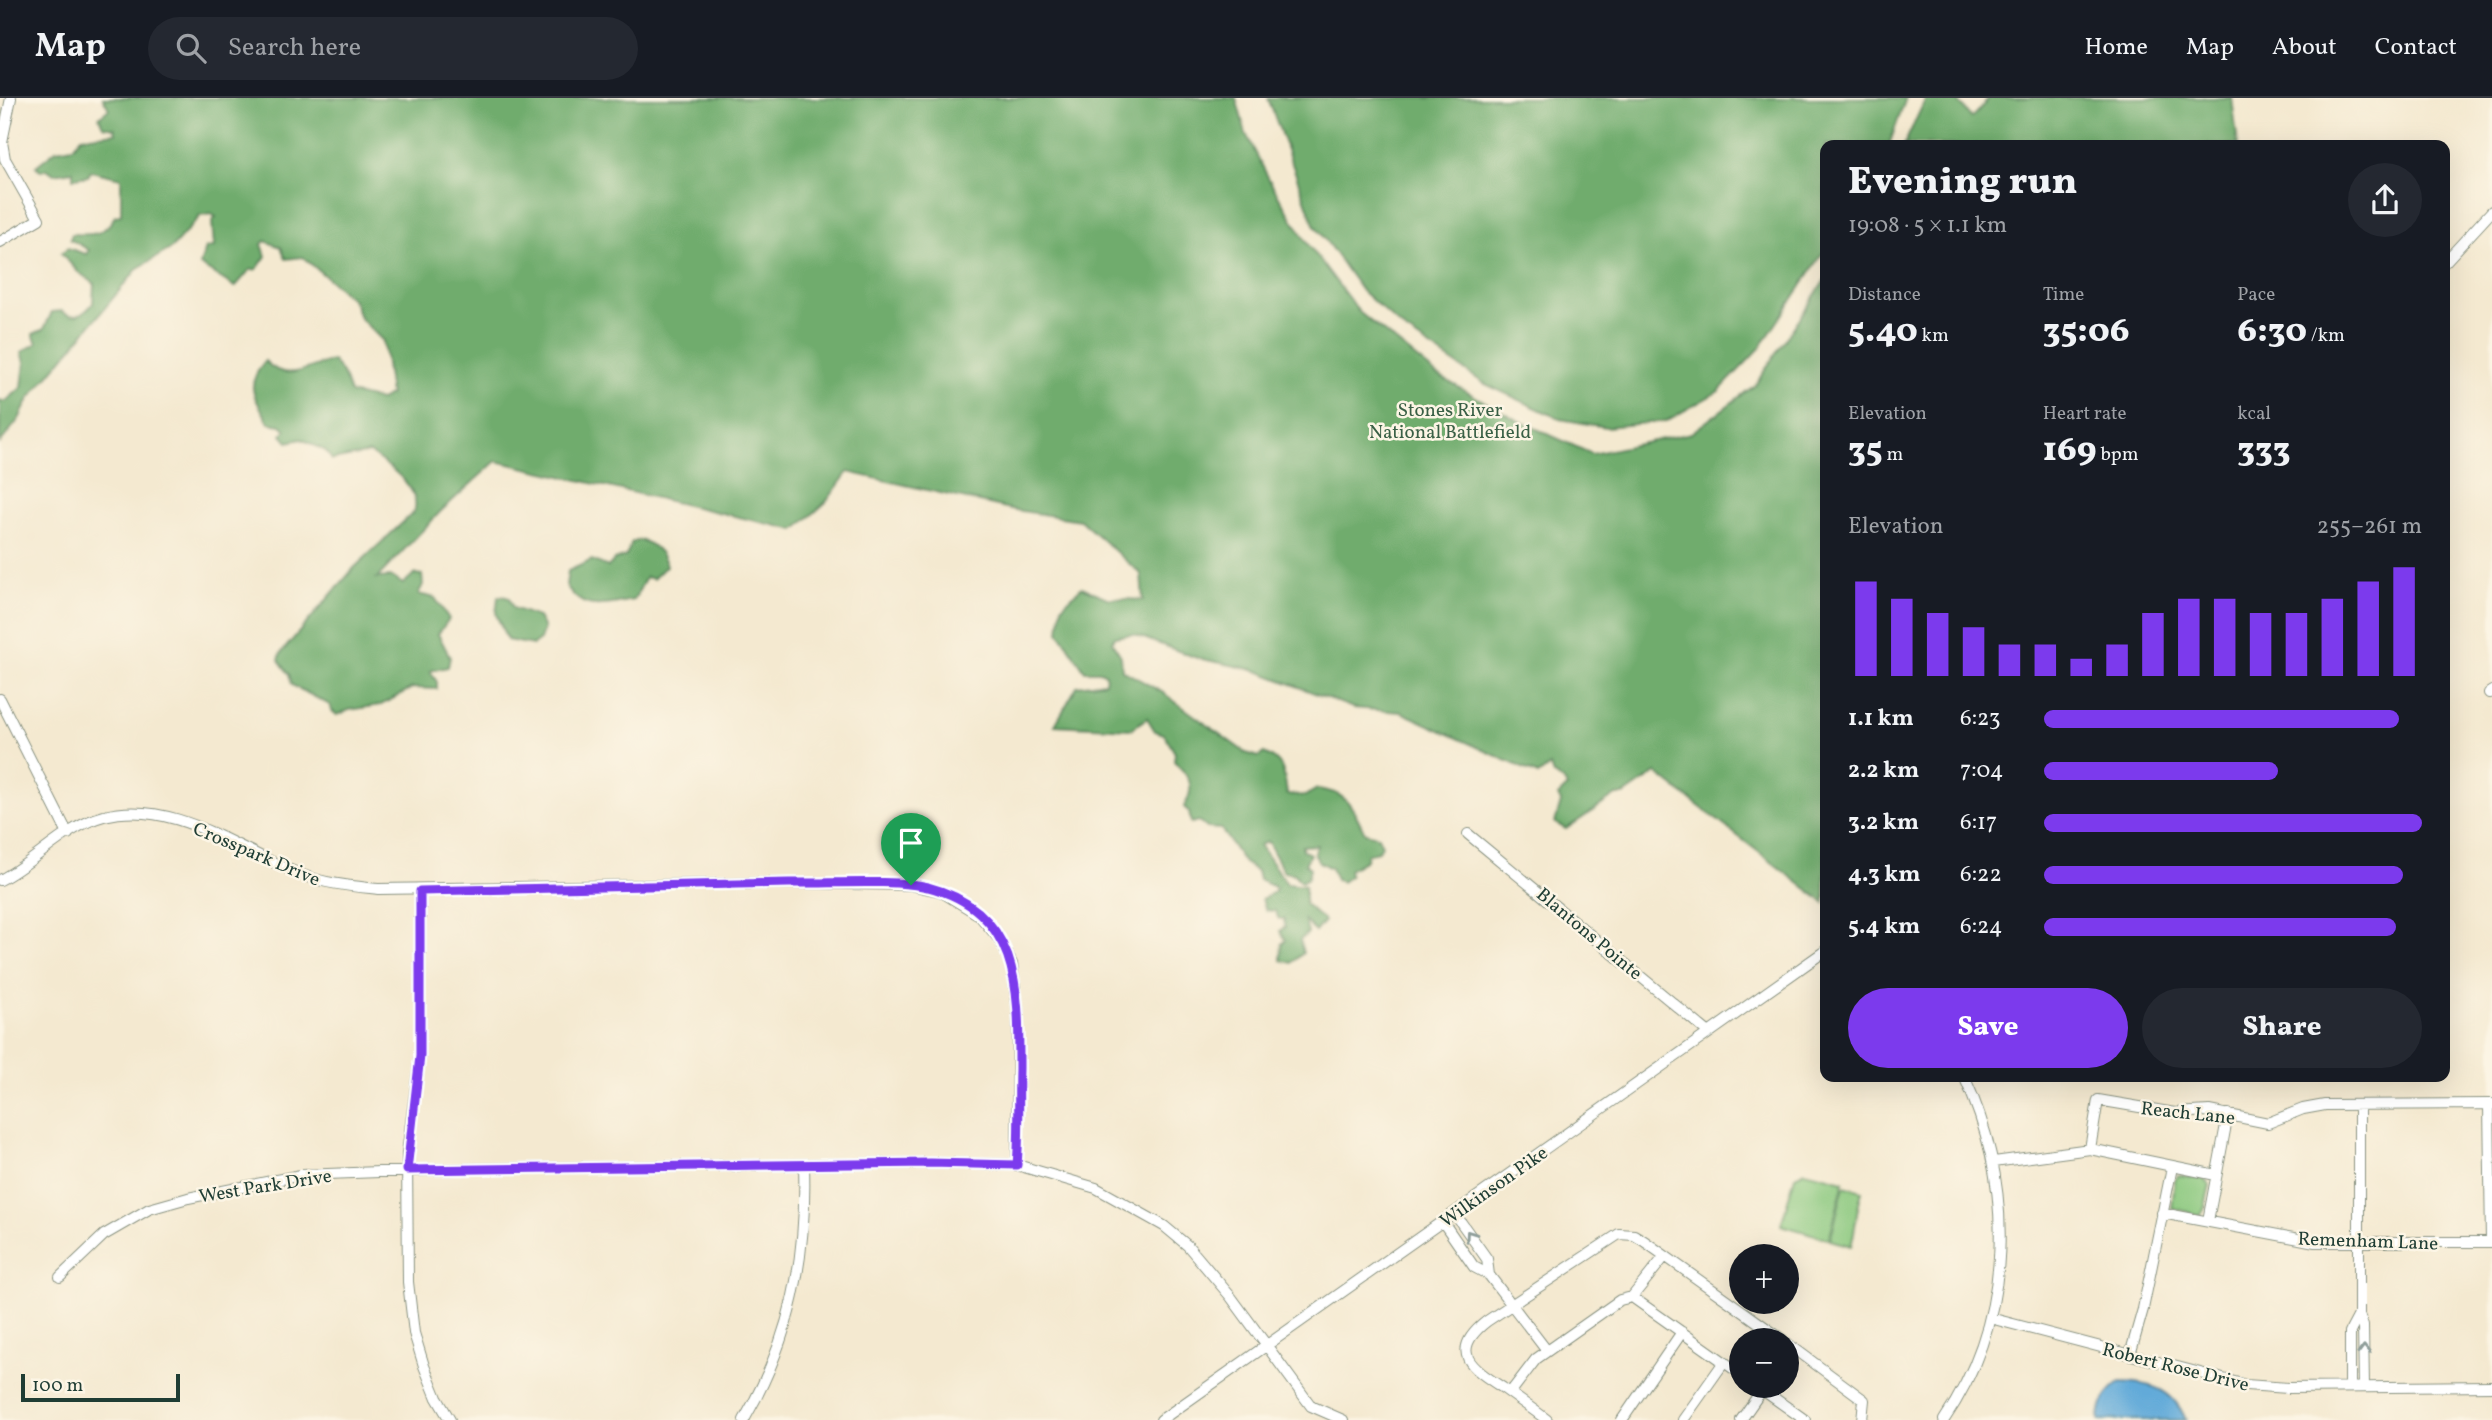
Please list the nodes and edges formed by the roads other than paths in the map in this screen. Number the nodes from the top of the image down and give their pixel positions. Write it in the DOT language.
graph roads {
  1 [pos="11,98"];
  2 [pos="2491,215"];
  3 [pos="0,242"];
  4 [pos="2450,257"];
  5 [pos="0,699"];
  6 [pos="1468,834"];
  7 [pos="68,835"];
  8 [pos="0,880"];
  9 [pos="420,891"];
  10 [pos="1820,955"];
  11 [pos="1709,1033"];
  12 [pos="1967,1082"];
  13 [pos="2491,1104"];
  14 [pos="2360,1106"];
  15 [pos="2228,1114"];
  16 [pos="2090,1149"];
  17 [pos="1994,1162"];
  18 [pos="2491,1162"];
  19 [pos="804,1164"];
  20 [pos="1017,1165"];
  21 [pos="2172,1167"];
  22 [pos="407,1170"];
  23 [pos="2216,1175"];
  24 [pos="2162,1213"];
  25 [pos="1455,1214"];
  26 [pos="1443,1222"];
  27 [pos="2208,1222"];
  28 [pos="2492,1242"];
  29 [pos="2361,1244"];
  30 [pos="1665,1256"];
  31 [pos="1489,1275"];
  32 [pos="60,1278"];
  33 [pos="1632,1297"];
  34 [pos="1512,1306"];
  35 [pos="2359,1315"];
  36 [pos="1990,1318"];
  37 [pos="1765,1328"];
  38 [pos="1682,1332"];
  39 [pos="1265,1348"];
  40 [pos="1547,1351"];
  41 [pos="1799,1352"];
  42 [pos="2130,1355"];
  43 [pos="1724,1362"];
  44 [pos="1729,1366"];
  45 [pos="2350,1386"];
  46 [pos="2364,1386"];
  47 [pos="2492,1386"];
  48 [pos="1510,1393"];
  49 [pos="1754,1398"];
  50 [pos="1774,1398"];
  51 [pos="1325,1413"];
  52 [pos="450,1420"];
  53 [pos="744,1420"];
  54 [pos="1161,1420"];
  55 [pos="1315,1420"];
  56 [pos="1343,1420"];
  57 [pos="1547,1420"];
  58 [pos="1622,1420"];
  59 [pos="1683,1420"];
  60 [pos="1741,1420"];
  61 [pos="1805,1420"];
  62 [pos="1862,1420"];
  63 [pos="1944,1420"];
  1 -- 3 [label="street"];
  2 -- 4 [label="street"];
  5 -- 7 [label="street"];
  6 -- 11 [label="street, Blantons Pointe"];
  7 -- 8 [label="street, Crosspark Drive"];
  7 -- 9 [label="street, Crosspark Drive"];
  9 -- 20 [label="street, Crosspark Drive"];
  9 -- 22 [label="street"];
  10 -- 11 [label="street, Wilkinson Pike"];
  11 -- 25 [label="street, Wilkinson Pike"];
  12 -- 17 [label="street"];
  13 -- 14 [label="street, Reach Lane"];
  13 -- 18 [label="street"];
  14 -- 15 [label="street, Reach Lane"];
  14 -- 29 [label="street"];
  15 -- 16 [label="street, Reach Lane"];
  15 -- 23 [label="street"];
  16 -- 17 [label="street"];
  16 -- 21 [label="street"];
  17 -- 36 [label="street"];
  18 -- 28 [label="street"];
  19 -- 20 [label="street, West Park Drive"];
  19 -- 22 [label="street, West Park Drive"];
  19 -- 53 [label="street"];
  20 -- 39 [label="street, West Park Drive"];
  21 -- 23 [label="street"];
  21 -- 24 [label="street"];
  22 -- 32 [label="street, West Park Drive"];
  22 -- 52 [label="street"];
  23 -- 27 [label="street"];
  24 -- 27 [label="street, Remenham Lane"];
  24 -- 42 [label="street"];
  25 -- 26 [label="street, Wilkinson Pike"];
  31 -- 25 [label="street, one-way"];
  26 -- 31 [label="street"];
  26 -- 39 [label="street, Wilkinson Pike"];
  27 -- 29 [label="street, Remenham Lane"];
  28 -- 29 [label="street, Remenham Lane"];
  29 -- 35 [label="street"];
  30 -- 33 [label="street"];
  30 -- 34 [label="street"];
  30 -- 37 [label="street"];
  31 -- 34 [label="street"];
  33 -- 38 [label="street"];
  33 -- 40 [label="street"];
  34 -- 40 [label="street"];
  34 -- 48 [label="street"];
  35 -- 45 [label="street"];
  46 -- 35 [label="street, one-way"];
  36 -- 42 [label="street, Robert Rose Drive"];
  36 -- 63 [label="street"];
  38 -- 43 [label="street"];
  38 -- 58 [label="street"];
  39 -- 51 [label="street, West Park Drive"];
  39 -- 54 [label="street, Wilkinson Pike"];
  40 -- 48 [label="street"];
  41 -- 62 [label="street"];
  42 -- 45 [label="street, Robert Rose Drive"];
  43 -- 44 [label="street"];
  43 -- 59 [label="street"];
  45 -- 46 [label="street, Robert Rose Drive"];
  46 -- 47 [label="street, Robert Rose Drive"];
  48 -- 57 [label="street"];
  49 -- 60 [label="street"];
  50 -- 61 [label="street"];
  51 -- 55 [label="street"];
  51 -- 56 [label="street, West Park Drive"];
}
